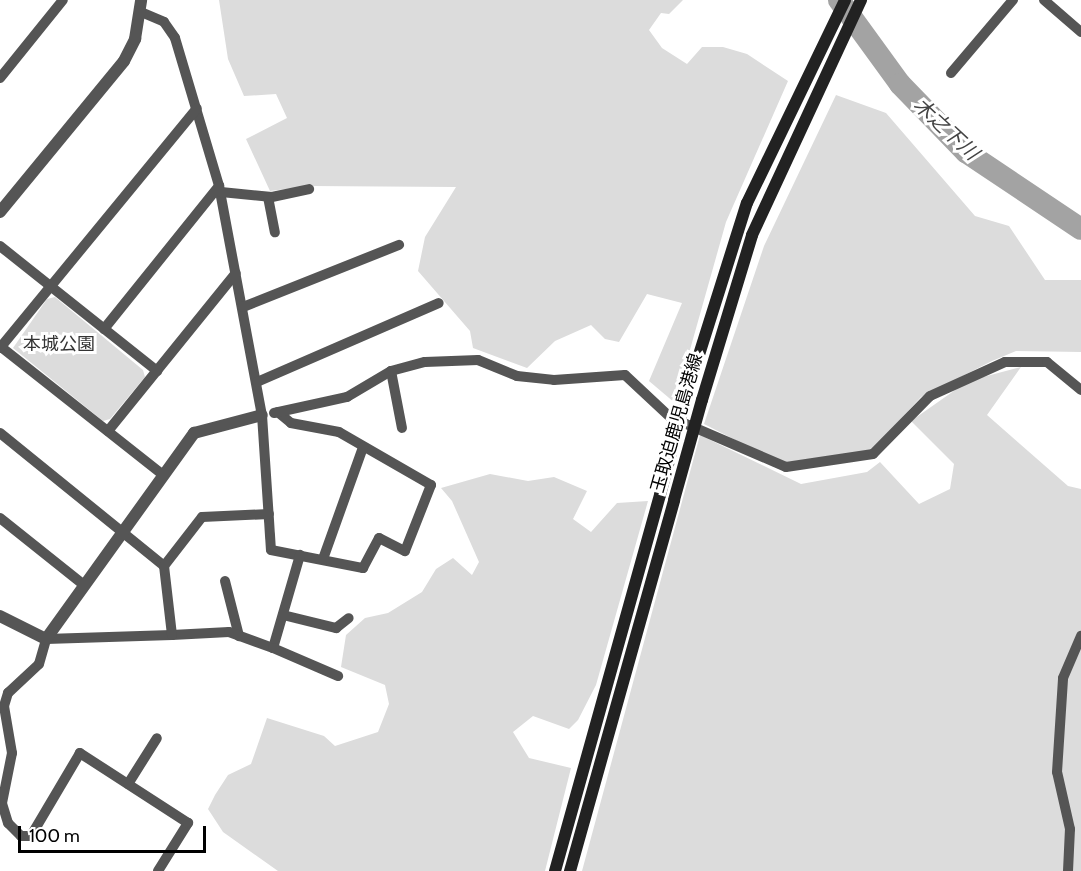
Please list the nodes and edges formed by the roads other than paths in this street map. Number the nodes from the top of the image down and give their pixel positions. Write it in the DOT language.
graph roads {
  1 [pos="63,0"];
  2 [pos="845,0"];
  3 [pos="861,0"];
  4 [pos="1013,0"];
  5 [pos="1044,0"];
  6 [pos="141,6"];
  7 [pos="1081,32"];
  8 [pos="951,73"];
  9 [pos="0,78"];
  10 [pos="197,108"];
  11 [pos="220,189"];
  12 [pos="309,189"];
  13 [pos="268,196"];
  14 [pos="0,212"];
  15 [pos="275,232"];
  16 [pos="399,245"];
  17 [pos="0,246"];
  18 [pos="236,273"];
  19 [pos="51,286"];
  20 [pos="439,303"];
  21 [pos="243,307"];
  22 [pos="104,329"];
  23 [pos="1,347"];
  24 [pos="391,370"];
  25 [pos="157,371"];
  26 [pos="257,382"];
  27 [pos="1081,390"];
  28 [pos="278,412"];
  29 [pos="262,415"];
  30 [pos="402,428"];
  31 [pos="108,431"];
  32 [pos="0,433"];
  33 [pos="363,447"];
  34 [pos="163,475"];
  35 [pos="269,514"];
  36 [pos="0,518"];
  37 [pos="123,532"];
  38 [pos="300,555"];
  39 [pos="323,559"];
  40 [pos="164,566"];
  41 [pos="225,581"];
  42 [pos="84,585"];
  43 [pos="283,615"];
  44 [pos="0,616"];
  45 [pos="349,618"];
  46 [pos="172,635"];
  47 [pos="239,636"];
  48 [pos="1081,636"];
  49 [pos="46,639"];
  50 [pos="273,648"];
  51 [pos="338,676"];
  52 [pos="2,706"];
  53 [pos="157,738"];
  54 [pos="128,784"];
  55 [pos="158,871"];
  56 [pos="555,871"];
  57 [pos="570,871"];
  58 [pos="1068,871"];
  1 -- 9 [label="street"];
  2 -- 56 [label="main road, 玉取迫鹿児島港線, bridge"];
  3 -- 57 [label="main road, 玉取迫鹿児島港線, bridge"];
  4 -- 8 [label="street"];
  5 -- 7 [label="street"];
  6 -- 10 [label="street"];
  6 -- 14 [label="street"];
  10 -- 11 [label="street"];
  10 -- 19 [label="street"];
  11 -- 13 [label="street"];
  11 -- 18 [label="street"];
  11 -- 22 [label="street"];
  12 -- 13 [label="street"];
  13 -- 15 [label="street"];
  16 -- 21 [label="street"];
  17 -- 19 [label="street"];
  18 -- 21 [label="street"];
  18 -- 25 [label="street"];
  19 -- 22 [label="street"];
  19 -- 23 [label="street"];
  20 -- 26 [label="street"];
  21 -- 26 [label="street"];
  22 -- 25 [label="street"];
  23 -- 31 [label="street"];
  24 -- 27 [label="street"];
  24 -- 28 [label="street"];
  24 -- 30 [label="street"];
  25 -- 31 [label="street"];
  26 -- 29 [label="street"];
  28 -- 29 [label="street"];
  28 -- 33 [label="street"];
  29 -- 34 [label="street"];
  29 -- 35 [label="street"];
  31 -- 34 [label="street"];
  32 -- 37 [label="street"];
  33 -- 39 [label="street"];
  33 -- 39 [label="street"];
  34 -- 37 [label="street"];
  35 -- 38 [label="street"];
  35 -- 40 [label="street"];
  36 -- 42 [label="street"];
  37 -- 40 [label="street"];
  37 -- 42 [label="street"];
  38 -- 39 [label="street"];
  38 -- 43 [label="street"];
  40 -- 46 [label="street"];
  41 -- 47 [label="street"];
  42 -- 49 [label="street"];
  43 -- 45 [label="street"];
  43 -- 50 [label="street"];
  44 -- 49 [label="street"];
  46 -- 47 [label="street"];
  46 -- 49 [label="street"];
  47 -- 50 [label="street"];
  48 -- 58 [label="street"];
  49 -- 52 [label="street"];
  50 -- 51 [label="street"];
  52 -- 54 [label="street"];
  53 -- 54 [label="street"];
  54 -- 55 [label="street"];
}
